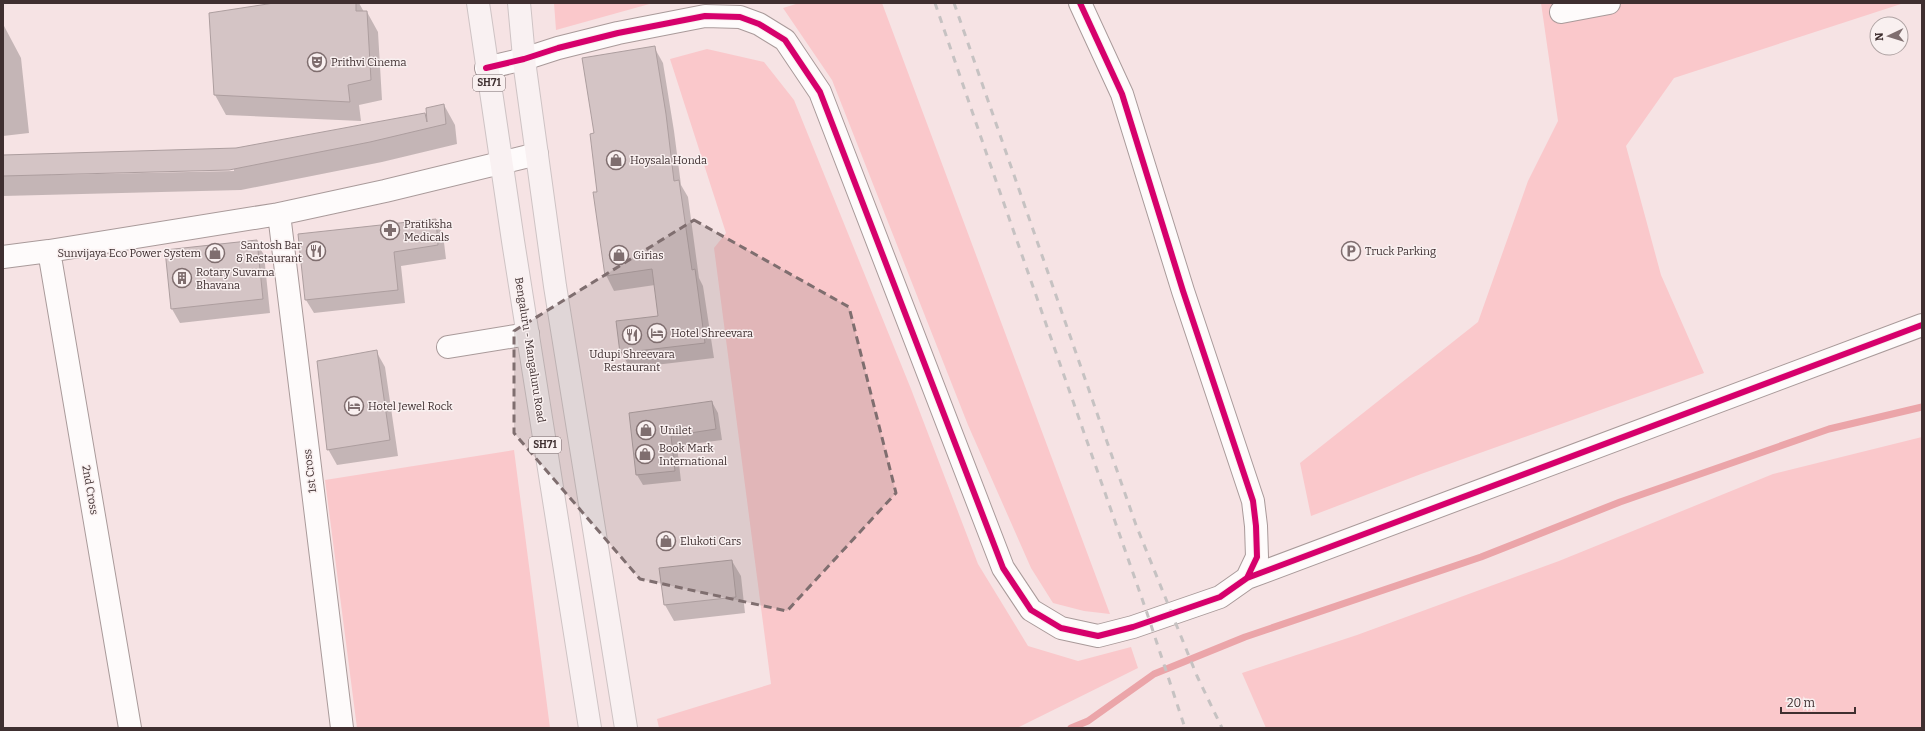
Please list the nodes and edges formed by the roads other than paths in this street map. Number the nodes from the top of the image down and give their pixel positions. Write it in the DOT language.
graph roads {
  1 [pos="478,3"];
  2 [pos="519,3"];
  3 [pos="1080,3"];
  4 [pos="1609,3"];
  5 [pos="1561,12"];
  6 [pos="524,59"];
  7 [pos="486,68"];
  8 [pos="537,154"];
  9 [pos="502,162"];
  10 [pos="279,214"];
  11 [pos="49,251"];
  12 [pos="3,257"];
  13 [pos="1922,325"];
  14 [pos="528,334"];
  15 [pos="448,347"];
  16 [pos="1247,578"];
  17 [pos="130,728"];
  18 [pos="342,728"];
  19 [pos="590,728"];
  20 [pos="626,728"];
  1 -- 7 [label="main road, SH71"];
  2 -- 6 [label="main road"];
  3 -- 16 [label="street"];
  4 -- 5 [label="street"];
  6 -- 7 [label="street"];
  6 -- 8 [label="main road"];
  6 -- 16 [label="street"];
  7 -- 9 [label="main road, SH71"];
  8 -- 9 [label="street"];
  8 -- 20 [label="main road"];
  9 -- 10 [label="street"];
  9 -- 14 [label="main road, Bengaluru - Mangaluru Road / SH71"];
  10 -- 11 [label="street"];
  10 -- 18 [label="street, 1st Cross"];
  11 -- 12 [label="street"];
  11 -- 17 [label="street, 2nd Cross"];
  13 -- 16 [label="street"];
  14 -- 15 [label="street"];
  14 -- 19 [label="main road, Bengaluru - Mangaluru Road / SH71"];
}
